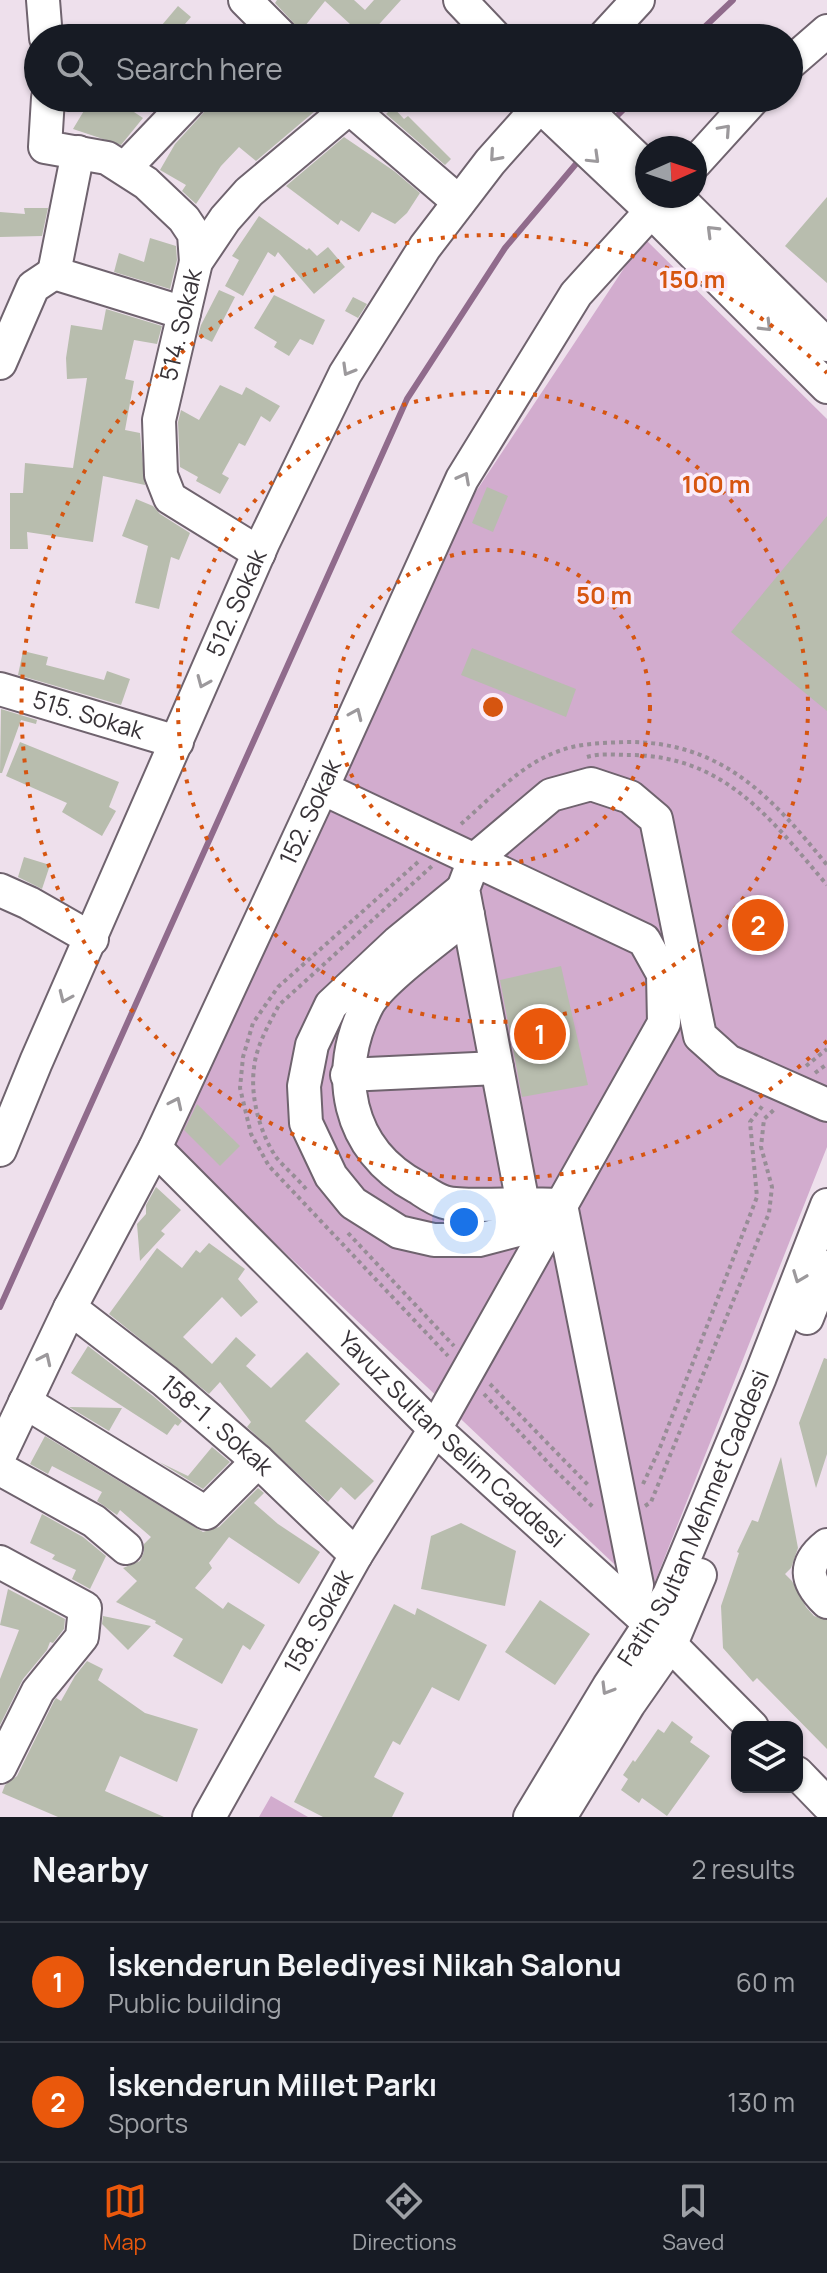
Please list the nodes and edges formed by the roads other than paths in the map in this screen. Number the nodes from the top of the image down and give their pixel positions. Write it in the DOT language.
graph roads {
  1 [pos="43,0"];
  2 [pos="460,0"];
  3 [pos="638,0"];
  4 [pos="45,24"];
  5 [pos="483,24"];
  6 [pos="616,24"];
  7 [pos="827,31"];
  8 [pos="803,52"];
  9 [pos="47,112"];
  10 [pos="179,112"];
  11 [pos="333,112"];
  12 [pos="354,112"];
  13 [pos="542,112"];
  14 [pos="559,112"];
  15 [pos="741,112"];
  16 [pos="707,150"];
  17 [pos="78,152"];
  18 [pos="125,168"];
  19 [pos="635,177"];
  20 [pos="459,202"];
  21 [pos="644,208"];
  22 [pos="667,208"];
  23 [pos="671,208"];
  24 [pos="196,262"];
  25 [pos="54,273"];
  26 [pos="184,313"];
  27 [pos="827,345"];
  28 [pos="0,363"];
  29 [pos="827,387"];
  30 [pos="259,553"];
  31 [pos="0,689"];
  32 [pos="177,742"];
  33 [pos="322,788"];
  34 [pos="468,888"];
  35 [pos="0,890"];
  36 [pos="92,939"];
  37 [pos="497,1068"];
  38 [pos="347,1075"];
  39 [pos="827,1105"];
  40 [pos="155,1148"];
  41 [pos="0,1150"];
  42 [pos="523,1204"];
  43 [pos="827,1205"];
  44 [pos="556,1213"];
  45 [pos="827,1267"];
  46 [pos="70,1308"];
  47 [pos="25,1402"];
  48 [pos="435,1429"];
  49 [pos="0,1455"];
  50 [pos="258,1461"];
  51 [pos="0,1469"];
  52 [pos="827,1545"];
  53 [pos="126,1548"];
  54 [pos="356,1555"];
  55 [pos="0,1562"];
  56 [pos="827,1602"];
  57 [pos="651,1624"];
  58 [pos="746,1721"];
  59 [pos="0,1767"];
  60 [pos="803,1780"];
  61 [pos="827,1807"];
  62 [pos="554,1816"];
  63 [pos="209,1817"];
  64 [pos="821,1817"];
  1 -- 4 [label="street"];
  2 -- 5 [label="street"];
  3 -- 6 [label="street"];
  7 -- 8 [label="street"];
  9 -- 17 [label="street"];
  10 -- 18 [label="street"];
  11 -- 24 [label="street, 514. Sokak"];
  12 -- 20 [label="street"];
  13 -- 20 [label="street, 512. Sokak, one-way"];
  14 -- 19 [label="street"];
  16 -- 15 [label="street, one-way"];
  17 -- 18 [label="street"];
  17 -- 25 [label="street"];
  18 -- 24 [label="street"];
  20 -- 30 [label="street, 512. Sokak, one-way"];
  33 -- 21 [label="street, 152. Sokak, one-way"];
  22 -- 29 [label="street, one-way"];
  27 -- 23 [label="street, one-way"];
  24 -- 26 [label="street, 514. Sokak"];
  25 -- 26 [label="street"];
  25 -- 28 [label="street"];
  26 -- 30 [label="street, 514. Sokak"];
  30 -- 32 [label="street, 512. Sokak, one-way"];
  31 -- 32 [label="street, 515. Sokak"];
  32 -- 36 [label="street, 512. Sokak"];
  33 -- 34 [label="street, 158. Sokak"];
  40 -- 33 [label="street, 152. Sokak, one-way"];
  34 -- 37 [label="street"];
  34 -- 38 [label="street"];
  34 -- 39 [label="street"];
  34 -- 44 [label="street, 158. Sokak"];
  34 -- 44 [label="street"];
  35 -- 36 [label="street"];
  36 -- 41 [label="street, 512. Sokak, one-way"];
  37 -- 38 [label="street"];
  37 -- 42 [label="street"];
  38 -- 42 [label="street"];
  40 -- 46 [label="street, 152. Sokak"];
  40 -- 48 [label="street, Yavuz Sultan Selim Caddesi"];
  42 -- 44 [label="street"];
  43 -- 57 [label="street, Fatih Sultan Mehmet Caddesi, one-way"];
  44 -- 48 [label="street, 158. Sokak"];
  44 -- 57 [label="street"];
  45 -- 57 [label="street, Fatih Sultan Mehmet Caddesi"];
  47 -- 46 [label="street, 152. Sokak, one-way"];
  46 -- 50 [label="street, 158-1 . Sokak"];
  47 -- 49 [label="street, 152. Sokak"];
  47 -- 50 [label="street"];
  48 -- 54 [label="street, 158. Sokak"];
  48 -- 57 [label="street, Yavuz Sultan Selim Caddesi"];
  50 -- 54 [label="street, 158-1 . Sokak"];
  51 -- 53 [label="street"];
  52 -- 56 [label="street"];
  54 -- 63 [label="street, 158. Sokak"];
  55 -- 59 [label="street"];
  57 -- 58 [label="street, Yavuz Sultan Selim Caddesi"];
  57 -- 62 [label="street, Fatih Sultan Mehmet Caddesi"];
  60 -- 61 [label="street"];
  61 -- 64 [label="street"];
}
